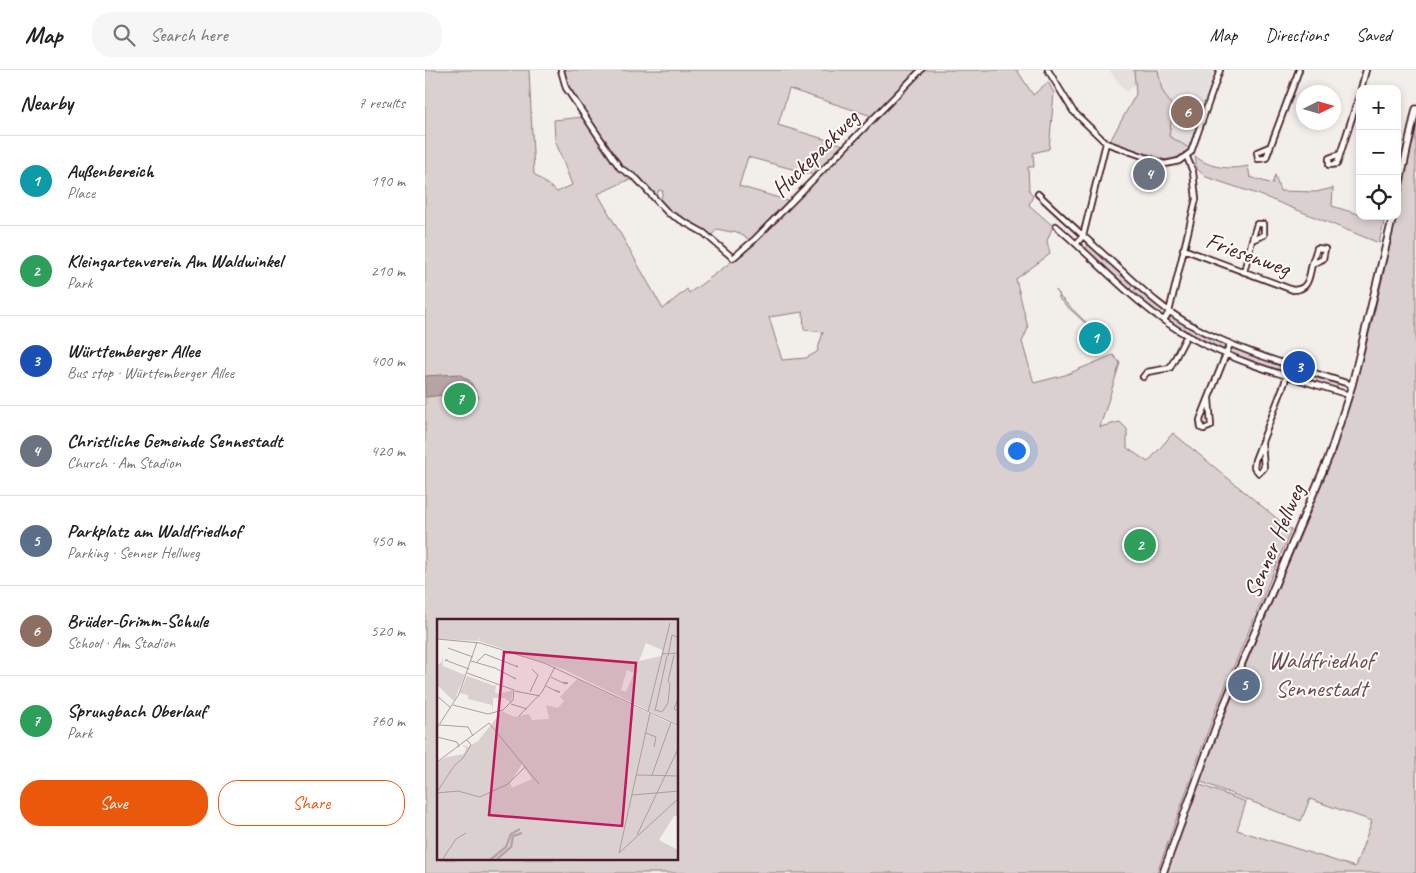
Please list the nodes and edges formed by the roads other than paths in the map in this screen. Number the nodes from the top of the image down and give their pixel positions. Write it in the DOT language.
graph roads {
  1 [pos="561,70"];
  2 [pos="921,70"];
  3 [pos="1048,70"];
  4 [pos="1220,70"];
  5 [pos="1299,70"];
  6 [pos="1366,70"];
  7 [pos="1362,85"];
  8 [pos="1356,105"];
  9 [pos="1416,110"];
  10 [pos="1106,144"];
  11 [pos="1269,147"];
  12 [pos="1339,154"];
  13 [pos="1187,157"];
  14 [pos="1401,178"];
  15 [pos="1038,194"];
  16 [pos="1392,220"];
  17 [pos="1056,226"];
  18 [pos="1083,236"];
  19 [pos="1252,240"];
  20 [pos="1076,244"];
  21 [pos="1183,249"];
  22 [pos="1313,264"];
  23 [pos="1244,272"];
  24 [pos="1169,312"];
  25 [pos="1164,320"];
  26 [pos="1187,335"];
  27 [pos="1230,344"];
  28 [pos="1226,353"];
  29 [pos="1287,366"];
  30 [pos="1284,376"];
  31 [pos="1143,377"];
  32 [pos="1352,385"];
  33 [pos="1349,396"];
  34 [pos="1209,398"];
  35 [pos="1262,442"];
  36 [pos="1163,873"];
  1 -- 2 [label="street, Huckepackweg"];
  3 -- 10 [label="street"];
  4 -- 13 [label="street"];
  5 -- 11 [label="street"];
  6 -- 7 [label="street"];
  8 -- 12 [label="street"];
  9 -- 14 [label="street"];
  10 -- 13 [label="street"];
  10 -- 18 [label="street"];
  13 -- 21 [label="street"];
  15 -- 18 [label="street"];
  16 -- 32 [label="street, Senner Hellweg"];
  17 -- 20 [label="street"];
  18 -- 20 [label="street"];
  18 -- 24 [label="street"];
  19 -- 23 [label="street"];
  20 -- 25 [label="street"];
  21 -- 23 [label="street, Friesenweg"];
  21 -- 24 [label="street"];
  22 -- 23 [label="street, Friesenweg"];
  24 -- 25 [label="street"];
  24 -- 27 [label="street"];
  25 -- 26 [label="street"];
  26 -- 28 [label="street"];
  26 -- 31 [label="street"];
  27 -- 28 [label="street"];
  27 -- 29 [label="street"];
  28 -- 30 [label="street"];
  28 -- 34 [label="street"];
  29 -- 30 [label="street"];
  29 -- 32 [label="street"];
  30 -- 33 [label="street"];
  30 -- 35 [label="street"];
  32 -- 33 [label="street, Senner Hellweg"];
  33 -- 36 [label="street, Senner Hellweg"];
  34 -- 34 [label="street"];
  35 -- 35 [label="street"];
}
